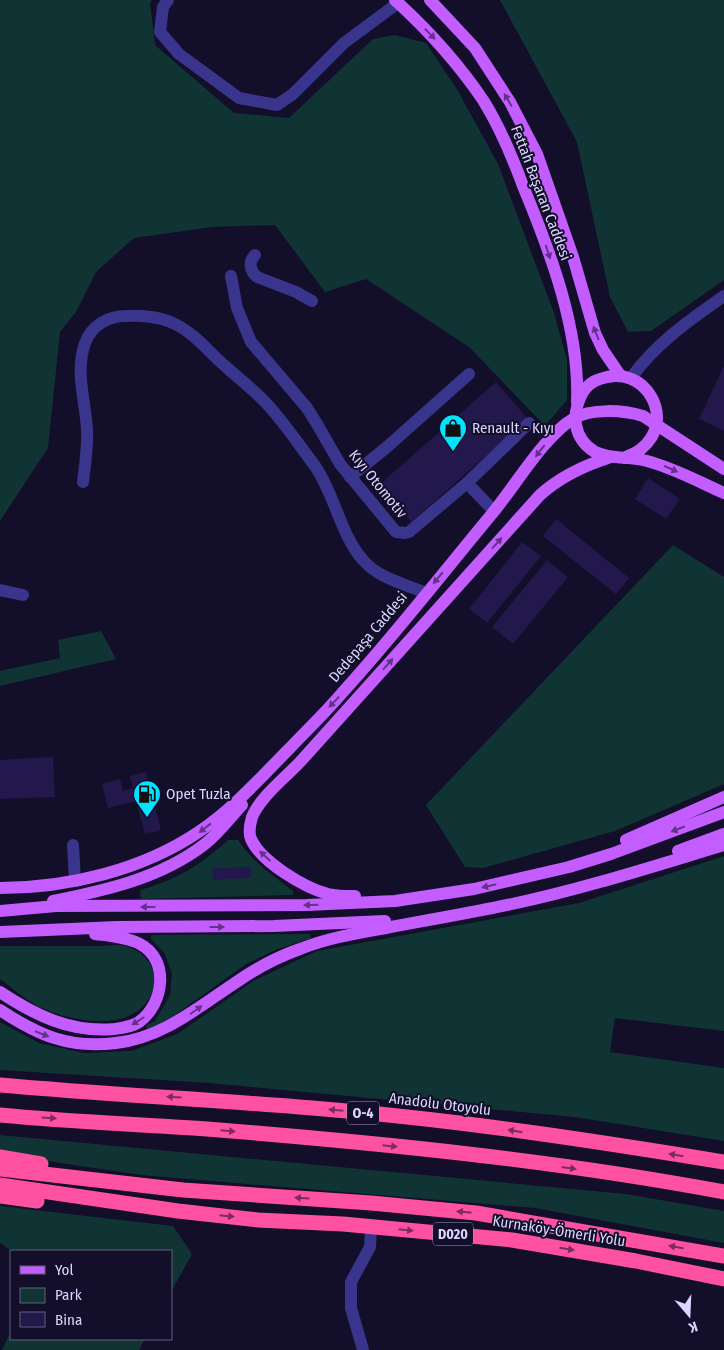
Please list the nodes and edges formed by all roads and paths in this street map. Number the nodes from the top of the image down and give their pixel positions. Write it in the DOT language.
graph roads {
  1 [pos="168,0"];
  2 [pos="430,0"];
  3 [pos="397,1"];
  4 [pos="255,255"];
  5 [pos="232,276"];
  6 [pos="724,296"];
  7 [pos="312,301"];
  8 [pos="469,374"];
  9 [pos="626,377"];
  10 [pos="577,402"];
  11 [pos="575,418"];
  12 [pos="529,423"];
  13 [pos="656,424"];
  14 [pos="608,458"];
  15 [pos="624,458"];
  16 [pos="724,469"];
  17 [pos="350,477"];
  18 [pos="83,482"];
  19 [pos="466,483"];
  20 [pos="724,493"];
  21 [pos="494,511"];
  22 [pos="0,590"];
  23 [pos="426,593"];
  24 [pos="23,594"];
  25 [pos="287,751"];
  26 [pos="724,797"];
  27 [pos="724,812"];
  28 [pos="724,834"];
  29 [pos="73,846"];
  30 [pos="724,846"];
  31 [pos="522,878"];
  32 [pos="75,880"];
  33 [pos="586,886"];
  34 [pos="0,888"];
  35 [pos="425,896"];
  36 [pos="512,904"];
  37 [pos="0,911"];
  38 [pos="5,931"];
  39 [pos="0,992"];
  40 [pos="0,1010"];
  41 [pos="0,1085"];
  42 [pos="0,1115"];
  43 [pos="0,1157"];
  44 [pos="724,1162"];
  45 [pos="0,1169"];
  46 [pos="0,1185"];
  47 [pos="183,1190"];
  48 [pos="724,1192"];
  49 [pos="0,1196"];
  50 [pos="178,1211"];
  51 [pos="371,1226"];
  52 [pos="724,1256"];
  53 [pos="724,1279"];
  54 [pos="363,1350"];
  1 -- 3 [label="street"];
  9 -- 2 [label="main road, one-way"];
  3 -- 10 [label="main road, Fettah Başaran Caddesi, one-way"];
  4 -- 7 [label="street"];
  5 -- 17 [label="street, Kıyı Otomotiv"];
  6 -- 9 [label="street"];
  8 -- 17 [label="street"];
  9 -- 10 [label="main road"];
  9 -- 13 [label="main road"];
  10 -- 11 [label="main road, Fettah Başaran Caddesi"];
  11 -- 13 [label="main road, Dedepaşa Caddesi"];
  11 -- 14 [label="main road"];
  11 -- 21 [label="main road, Dedepaşa Caddesi, one-way"];
  12 -- 19 [label="street"];
  13 -- 15 [label="main road"];
  13 -- 16 [label="main road, Dedepaşa Caddesi"];
  14 -- 15 [label="main road"];
  35 -- 14 [label="main road, Dedepaşa Caddesi, one-way"];
  15 -- 20 [label="main road, one-way"];
  17 -- 19 [label="street, Kıyı Otomotiv"];
  18 -- 23 [label="street"];
  19 -- 21 [label="street"];
  21 -- 23 [label="main road, Dedepaşa Caddesi, one-way"];
  22 -- 24 [label="street"];
  23 -- 25 [label="main road, Dedepaşa Caddesi, one-way"];
  25 -- 32 [label="main road, Dedepaşa Caddesi, one-way"];
  25 -- 37 [label="main road"];
  26 -- 31 [label="main road"];
  27 -- 31 [label="main road, one-way"];
  28 -- 33 [label="main road"];
  29 -- 32 [label="street"];
  30 -- 33 [label="main road"];
  31 -- 35 [label="main road, one-way"];
  32 -- 34 [label="main road, Dedepaşa Caddesi"];
  33 -- 36 [label="main road"];
  35 -- 37 [label="main road, one-way"];
  38 -- 36 [label="main road, one-way"];
  40 -- 36 [label="main road, one-way"];
  38 -- 39 [label="main road, one-way"];
  44 -- 41 [label="highway, Anadolu Otoyolu / O-4, one-way"];
  42 -- 48 [label="highway, O-4, one-way"];
  43 -- 47 [label="highway"];
  45 -- 47 [label="highway, D020"];
  46 -- 50 [label="highway, D020"];
  52 -- 47 [label="highway, Kurnaköy-Ömerli Yolu / D020, one-way"];
  49 -- 50 [label="highway"];
  50 -- 51 [label="highway, Kurnaköy-Ömerli Yolu / D020, one-way"];
  51 -- 53 [label="highway, Kurnaköy-Ömerli Yolu / D020, one-way"];
  51 -- 54 [label="street"];
}
